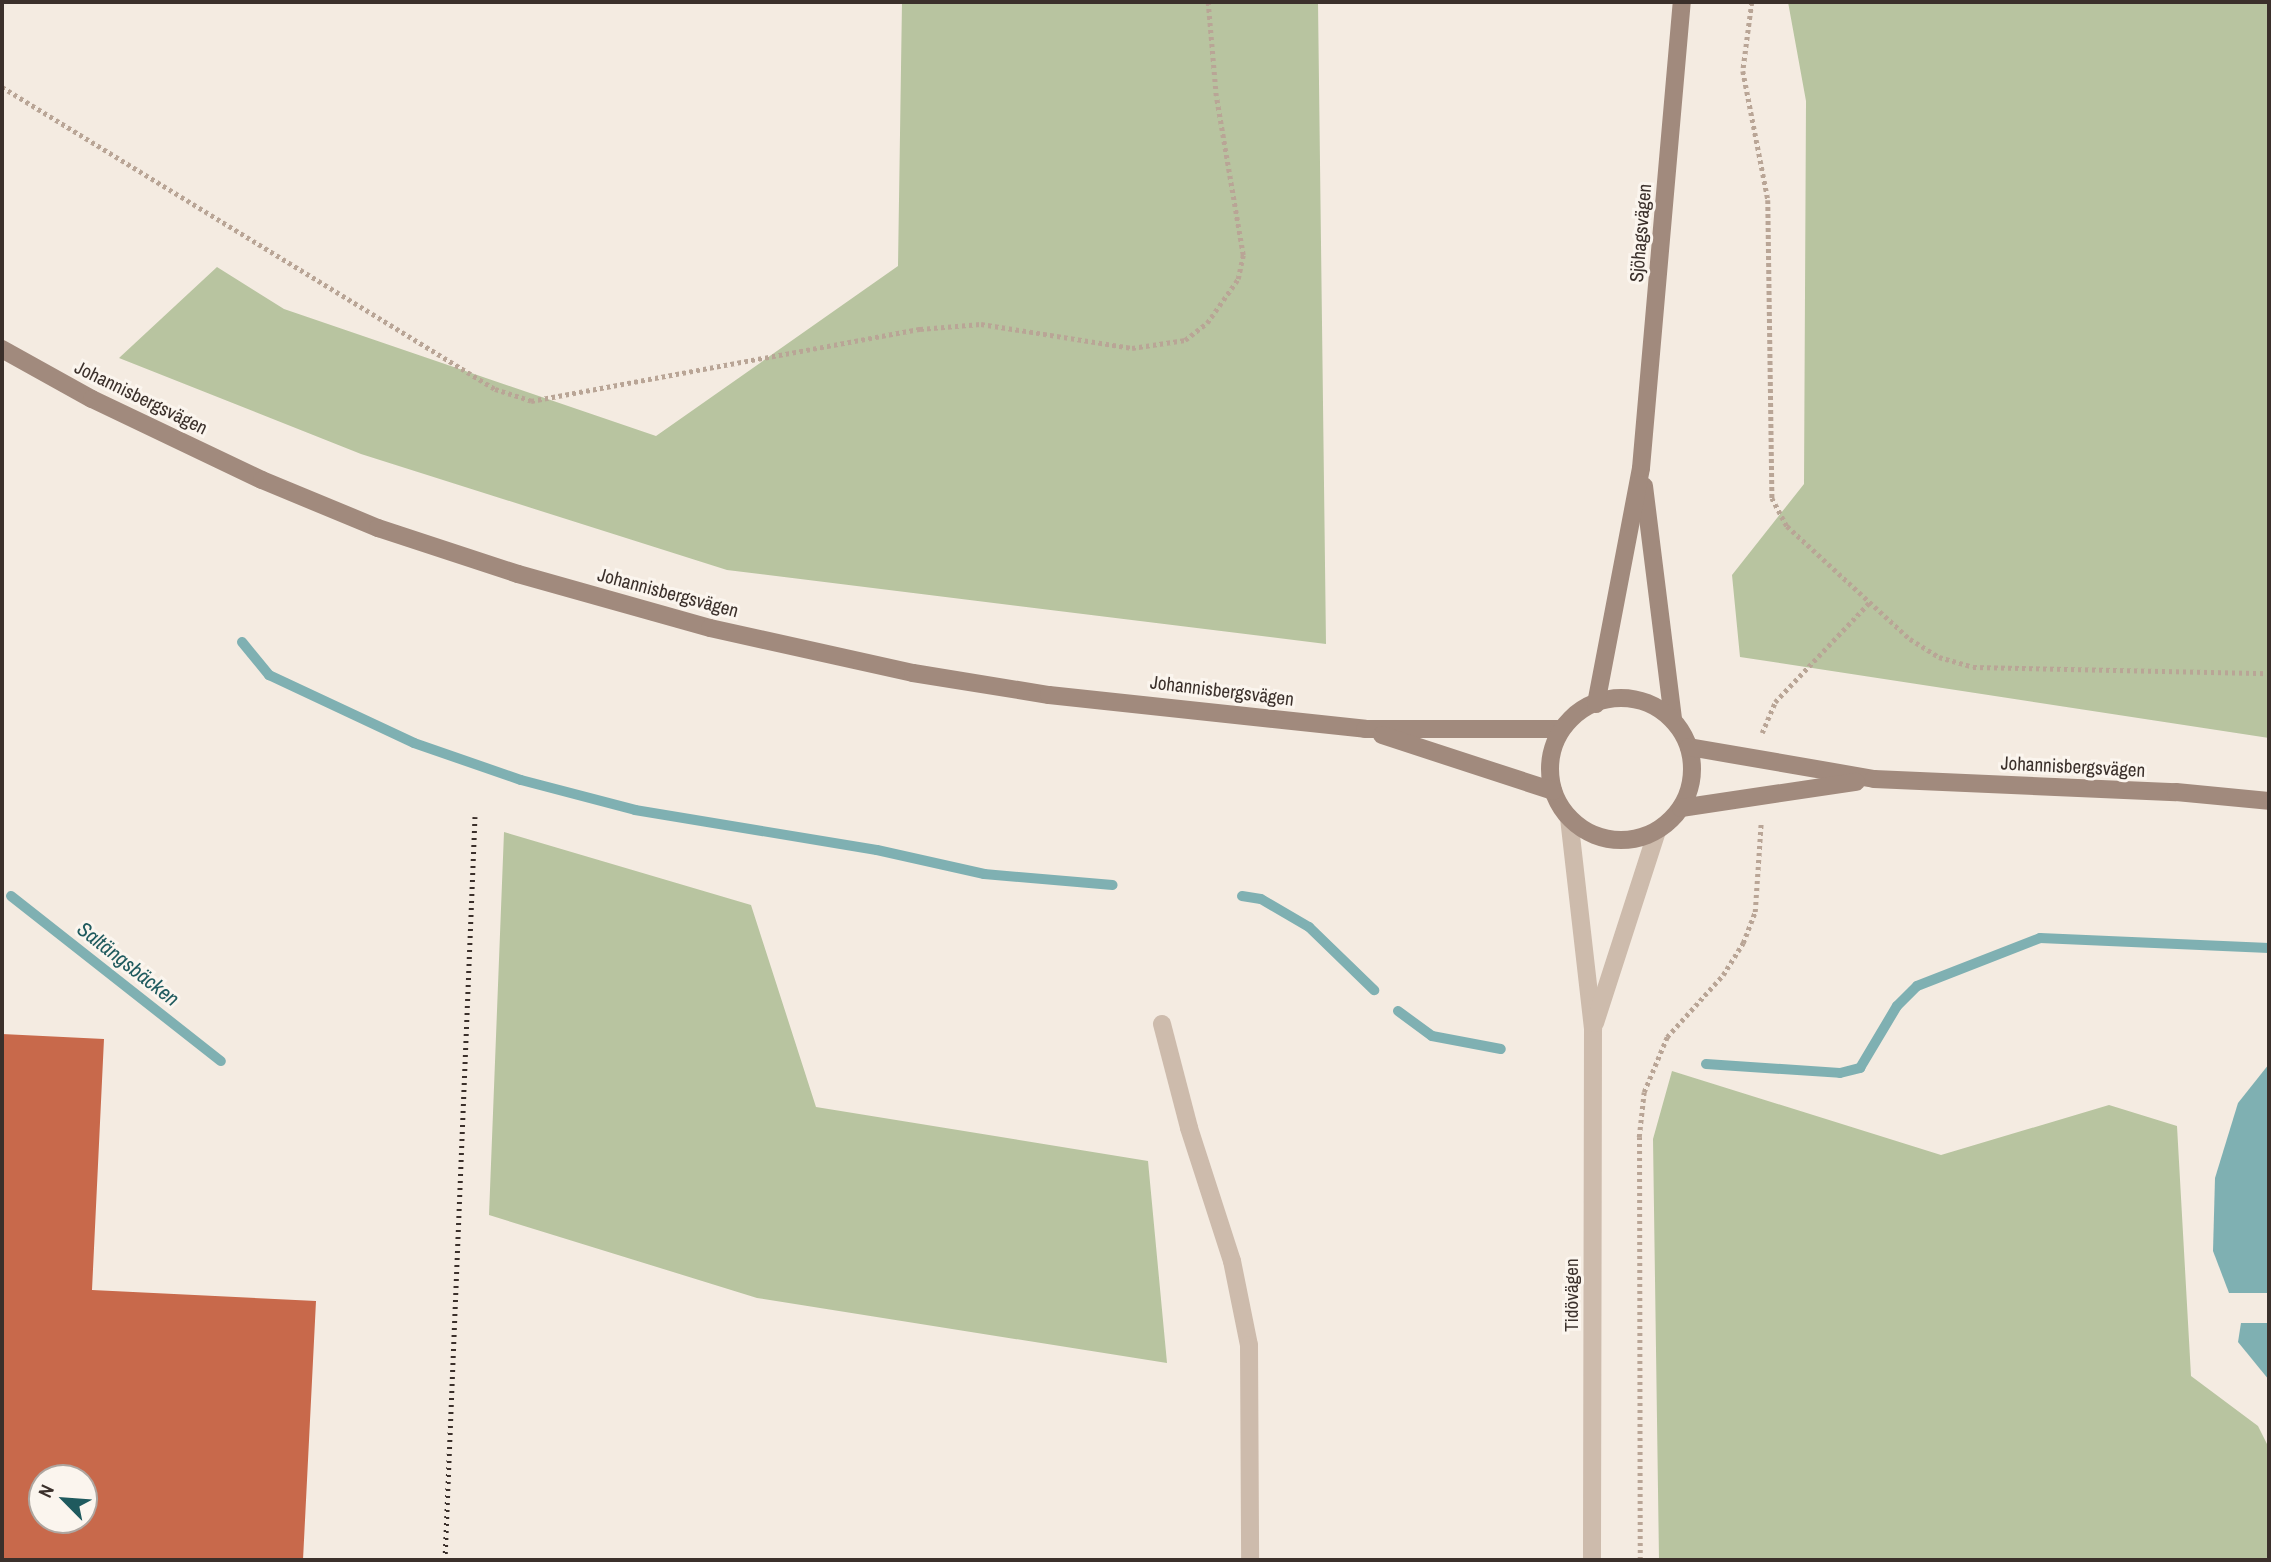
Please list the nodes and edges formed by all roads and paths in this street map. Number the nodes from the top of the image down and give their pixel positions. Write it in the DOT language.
graph roads {
  1 [pos="1208,2"];
  2 [pos="1682,2"];
  3 [pos="1752,2"];
  4 [pos="2,87"];
  5 [pos="2,349"];
  6 [pos="1641,467"];
  7 [pos="1869,603"];
  8 [pos="2269,673"];
  9 [pos="1596,704"];
  10 [pos="1673,719"];
  11 [pos="1365,729"];
  12 [pos="1561,729"];
  13 [pos="1689,747"];
  14 [pos="1762,762"];
  15 [pos="1874,779"];
  16 [pos="1553,791"];
  17 [pos="1760,799"];
  18 [pos="2269,801"];
  19 [pos="1681,808"];
  20 [pos="1569,818"];
  21 [pos="1657,831"];
  22 [pos="1162,1024"];
  23 [pos="1593,1030"];
  24 [pos="1250,1560"];
  25 [pos="1592,1560"];
  26 [pos="1640,1560"];
  1 -- 4 [label="path"];
  2 -- 6 [label="main road, Sjöhagsvägen"];
  3 -- 7 [label="path"];
  5 -- 11 [label="main road, Johannisbergsvägen"];
  6 -- 9 [label="main road, Sjöhagsvägen"];
  6 -- 10 [label="main road, Sjöhagsvägen"];
  7 -- 8 [label="path"];
  7 -- 14 [label="path"];
  9 -- 10 [label="main road"];
  9 -- 12 [label="main road"];
  10 -- 13 [label="main road"];
  11 -- 12 [label="main road, Johannisbergsvägen"];
  11 -- 16 [label="main road, Johannisbergsvägen"];
  12 -- 16 [label="main road"];
  13 -- 14 [label="main road, Johannisbergsvägen"];
  13 -- 19 [label="main road"];
  14 -- 15 [label="main road, Johannisbergsvägen"];
  15 -- 17 [label="main road, Johannisbergsvägen"];
  15 -- 18 [label="main road, Johannisbergsvägen"];
  16 -- 20 [label="main road"];
  17 -- 19 [label="main road, Johannisbergsvägen"];
  17 -- 26 [label="path"];
  19 -- 21 [label="main road"];
  20 -- 21 [label="main road"];
  20 -- 23 [label="street, Tidövägen"];
  21 -- 23 [label="street, Tidövägen"];
  22 -- 24 [label="street"];
  23 -- 25 [label="street, Tidövägen"];
}
